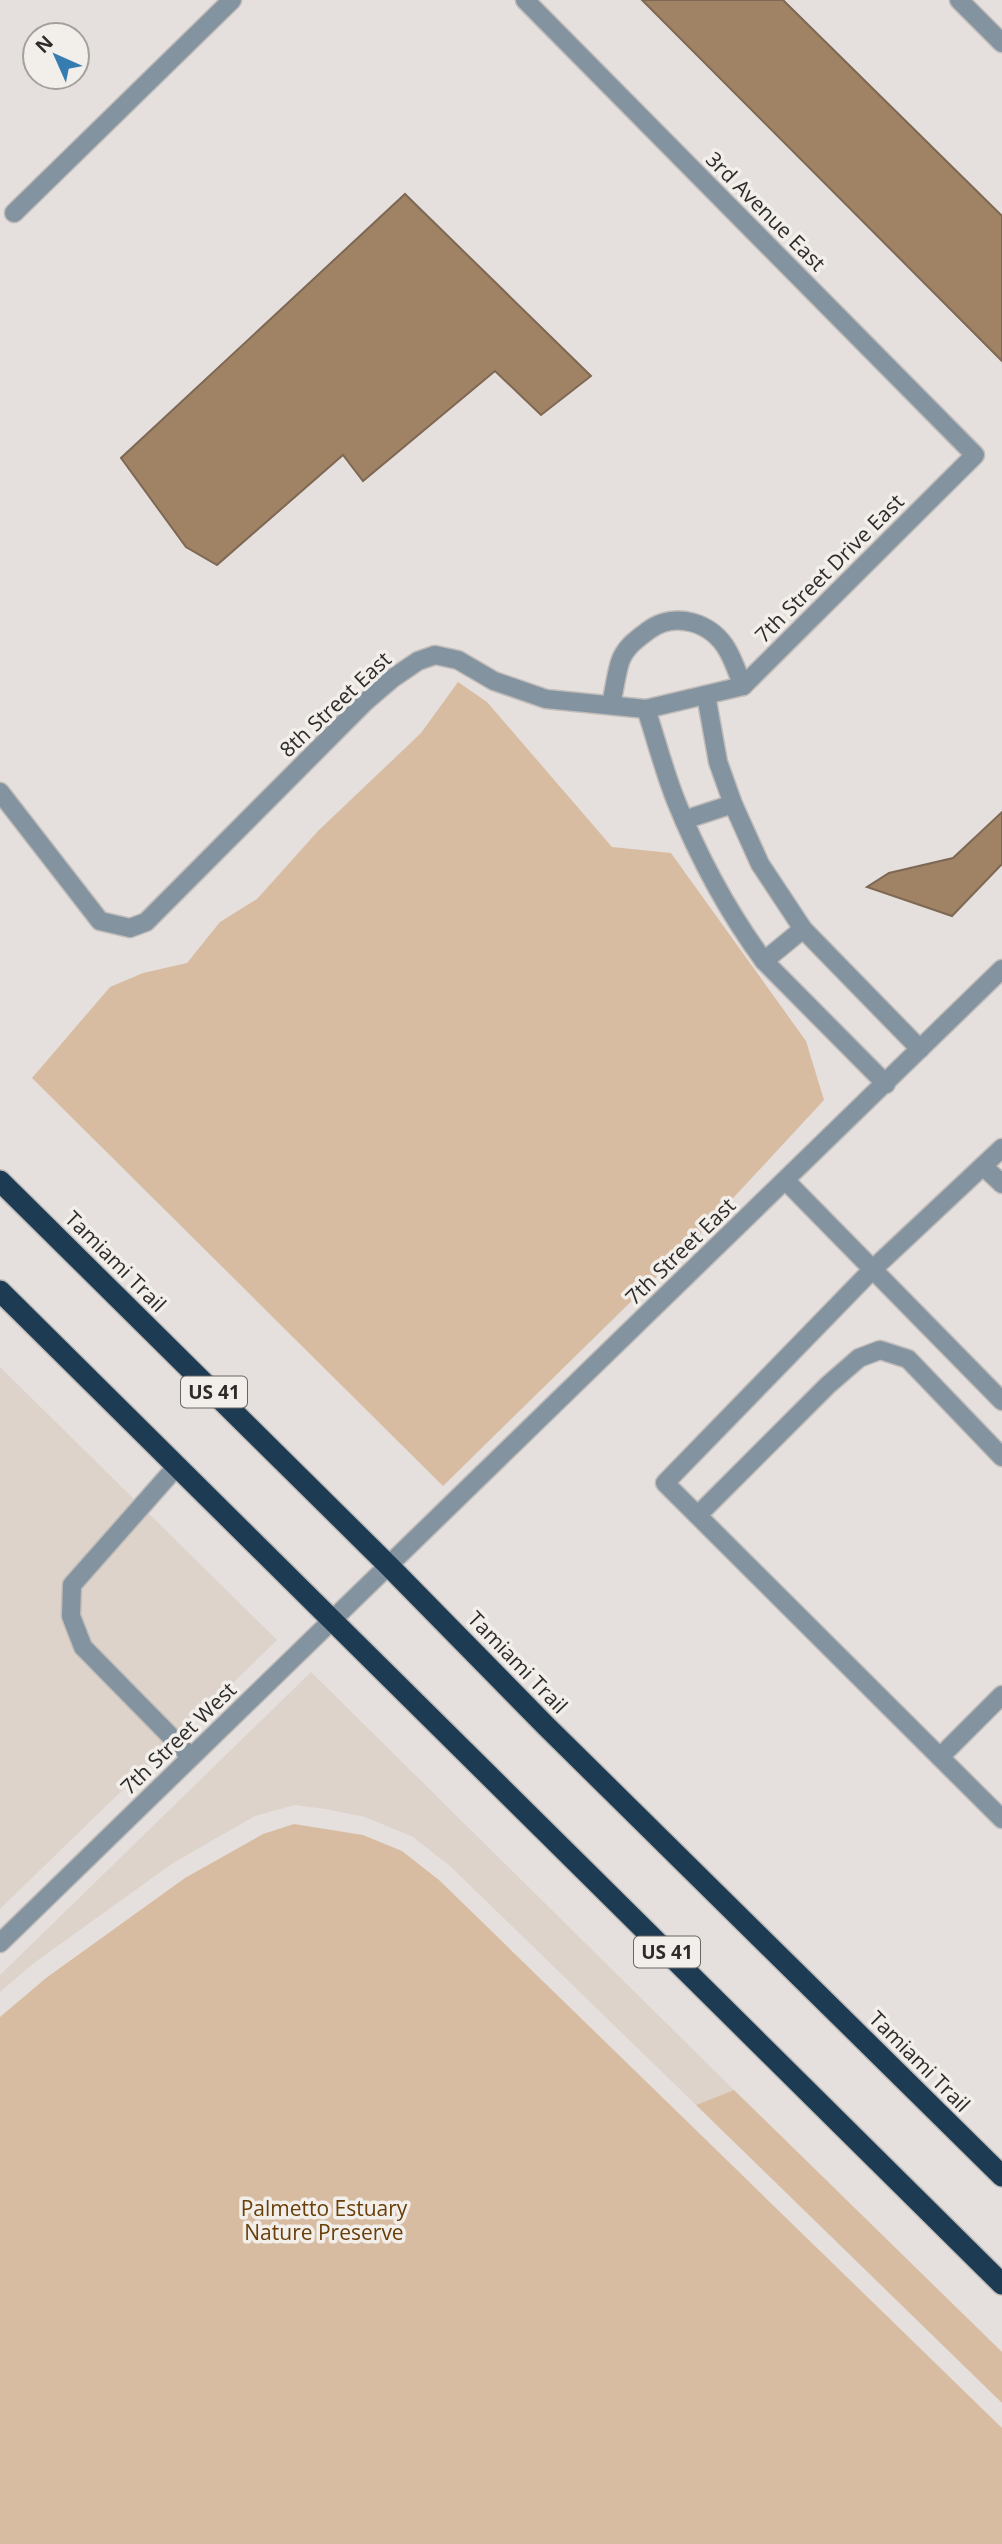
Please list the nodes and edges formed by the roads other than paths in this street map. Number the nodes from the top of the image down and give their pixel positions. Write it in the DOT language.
graph roads {
  1 [pos="232,0"];
  2 [pos="525,0"];
  3 [pos="959,0"];
  4 [pos="1002,43"];
  5 [pos="13,213"];
  6 [pos="975,455"];
  7 [pos="743,686"];
  8 [pos="706,695"];
  9 [pos="611,705"];
  10 [pos="646,709"];
  11 [pos="0,792"];
  12 [pos="733,804"];
  13 [pos="684,820"];
  14 [pos="803,929"];
  15 [pos="764,961"];
  16 [pos="1002,969"];
  17 [pos="920,1049"];
  18 [pos="886,1084"];
  19 [pos="1002,1148"];
  20 [pos="0,1164"];
  21 [pos="984,1166"];
  22 [pos="0,1181"];
  23 [pos="786,1181"];
  24 [pos="1002,1184"];
  25 [pos="39,1219"];
  26 [pos="873,1269"];
  27 [pos="0,1291"];
  28 [pos="1002,1401"];
  29 [pos="1002,1457"];
  30 [pos="177,1466"];
  31 [pos="698,1515"];
  32 [pos="388,1565"];
  33 [pos="332,1619"];
  34 [pos="1002,1695"];
  35 [pos="940,1756"];
  36 [pos="191,1757"];
  37 [pos="1002,1819"];
  38 [pos="0,1943"];
  39 [pos="1002,2176"];
  40 [pos="1002,2284"];
  1 -- 5 [label="street"];
  2 -- 6 [label="street, 3rd Avenue East"];
  3 -- 4 [label="street"];
  6 -- 7 [label="street, 7th Street Drive East"];
  7 -- 8 [label="street"];
  7 -- 9 [label="street"];
  8 -- 10 [label="street, 8th Street East"];
  8 -- 12 [label="street"];
  9 -- 10 [label="street, 8th Street East"];
  9 -- 11 [label="street, 8th Street East"];
  10 -- 13 [label="street"];
  12 -- 13 [label="street"];
  12 -- 14 [label="street"];
  13 -- 15 [label="street"];
  14 -- 15 [label="street"];
  14 -- 17 [label="street"];
  15 -- 18 [label="street"];
  16 -- 17 [label="street, 7th Street East"];
  17 -- 18 [label="street, 7th Street East"];
  18 -- 23 [label="street, 7th Street East"];
  19 -- 21 [label="street"];
  20 -- 25 [label="highway"];
  21 -- 24 [label="street"];
  21 -- 26 [label="street"];
  22 -- 25 [label="highway, Tamiami Trail / US 41"];
  23 -- 26 [label="street"];
  23 -- 32 [label="street, 7th Street East"];
  25 -- 32 [label="highway, Tamiami Trail / US 41"];
  26 -- 28 [label="street"];
  26 -- 31 [label="street"];
  27 -- 30 [label="highway, US 41"];
  29 -- 31 [label="street"];
  30 -- 33 [label="highway, US 41"];
  30 -- 36 [label="street"];
  31 -- 35 [label="street"];
  32 -- 33 [label="street, 7th Street West"];
  32 -- 39 [label="highway, Tamiami Trail / US 41"];
  33 -- 36 [label="street, 7th Street West"];
  33 -- 40 [label="highway, US 41"];
  34 -- 35 [label="street"];
  35 -- 37 [label="street"];
  36 -- 38 [label="street, 7th Street West"];
}
